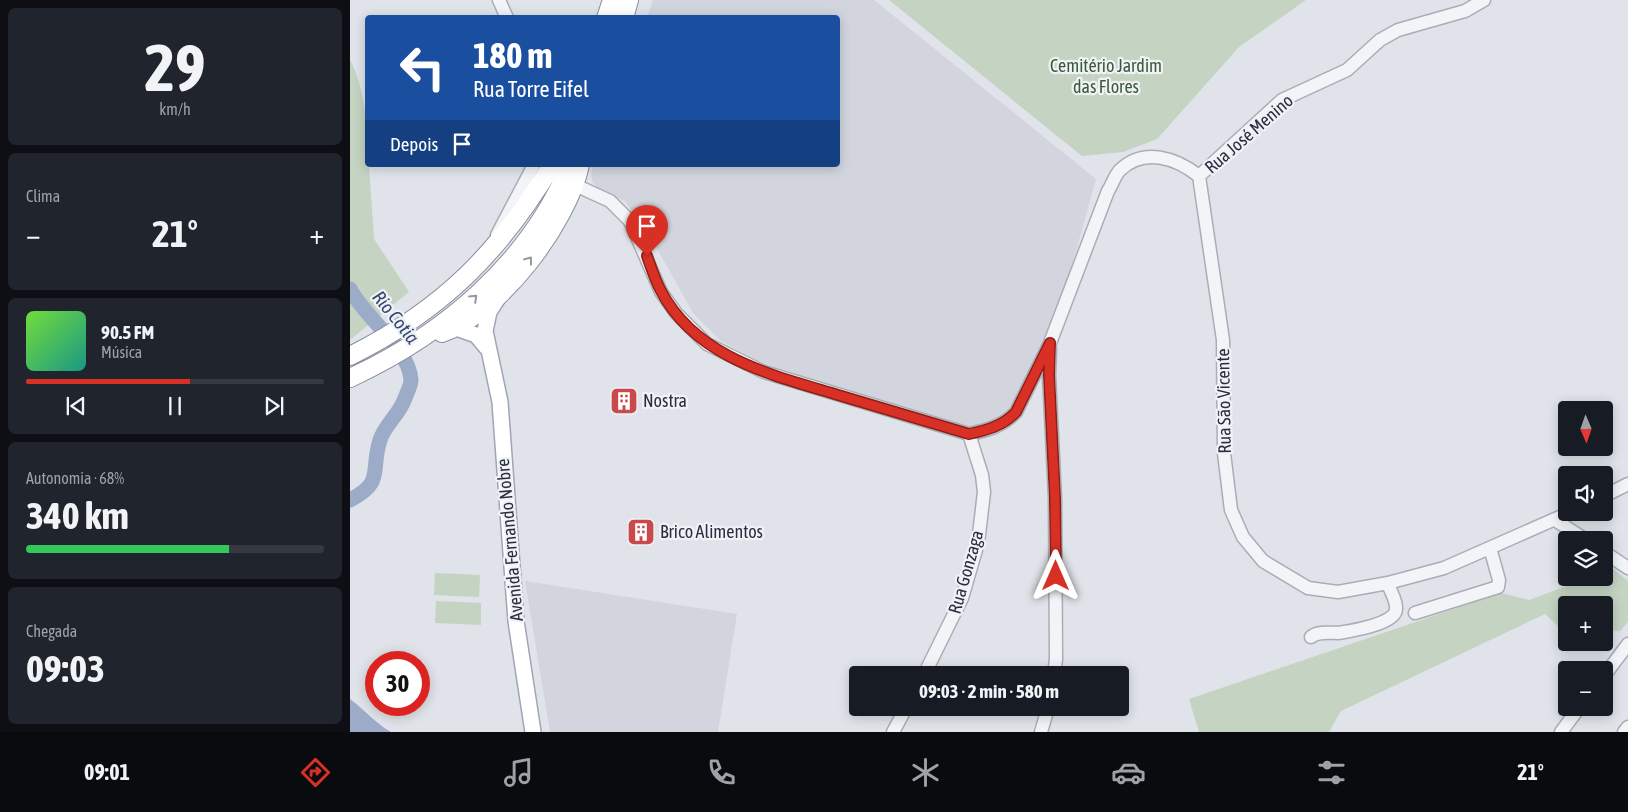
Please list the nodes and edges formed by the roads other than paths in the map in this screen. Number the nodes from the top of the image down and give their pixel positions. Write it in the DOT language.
graph roads {
  1 [pos="499,0"];
  2 [pos="612,0"];
  3 [pos="629,0"];
  4 [pos="1484,0"];
  5 [pos="506,15"];
  6 [pos="607,15"];
  7 [pos="625,15"];
  8 [pos="533,167"];
  9 [pos="551,167"];
  10 [pos="569,167"];
  11 [pos="580,167"];
  12 [pos="1199,176"];
  13 [pos="575,185"];
  14 [pos="489,254"];
  15 [pos="499,296"];
  16 [pos="456,328"];
  17 [pos="418,342"];
  18 [pos="1050,343"];
  19 [pos="487,348"];
  20 [pos="350,356"];
  21 [pos="350,378"];
  22 [pos="969,434"];
  23 [pos="1628,484"];
  24 [pos="1613,492"];
  25 [pos="1558,518"];
  26 [pos="1555,520"];
  27 [pos="1572,531"];
  28 [pos="1490,548"];
  29 [pos="1613,558"];
  30 [pos="1628,568"];
  31 [pos="1388,583"];
  32 [pos="1415,613"];
  33 [pos="1312,637"];
  34 [pos="1628,644"];
  35 [pos="1613,664"];
  36 [pos="928,666"];
  37 [pos="1055,666"];
  38 [pos="902,716"];
  39 [pos="1046,716"];
  40 [pos="1574,716"];
  41 [pos="1628,727"];
  42 [pos="533,732"];
  43 [pos="893,732"];
  44 [pos="1041,732"];
  45 [pos="1561,732"];
  46 [pos="1624,732"];
  1 -- 5 [label="street"];
  2 -- 6 [label="highway"];
  3 -- 7 [label="highway"];
  4 -- 12 [label="street, Rua José Menino"];
  8 -- 14 [label="street"];
  9 -- 14 [label="highway"];
  17 -- 10 [label="highway, one-way"];
  11 -- 13 [label="highway"];
  12 -- 18 [label="street"];
  12 -- 31 [label="street, Rua São Vicente"];
  15 -- 13 [label="highway, one-way"];
  13 -- 22 [label="street"];
  14 -- 20 [label="highway"];
  15 -- 16 [label="highway"];
  15 -- 19 [label="main road, Avenida Fernando Nobre"];
  16 -- 17 [label="highway"];
  16 -- 19 [label="main road"];
  17 -- 21 [label="highway"];
  18 -- 22 [label="street"];
  18 -- 37 [label="street"];
  19 -- 42 [label="main road, Avenida Fernando Nobre"];
  22 -- 36 [label="street, Rua Gonzaga"];
  23 -- 24 [label="street"];
  25 -- 26 [label="street, Rua São Vicente"];
  26 -- 27 [label="street"];
  26 -- 28 [label="street, Rua São Vicente"];
  28 -- 31 [label="street, Rua São Vicente"];
  28 -- 32 [label="street"];
  29 -- 30 [label="street"];
  31 -- 33 [label="street"];
  34 -- 35 [label="street"];
  38 -- 43 [label="street"];
  39 -- 44 [label="street"];
  40 -- 45 [label="street"];
  41 -- 46 [label="street"];
}
